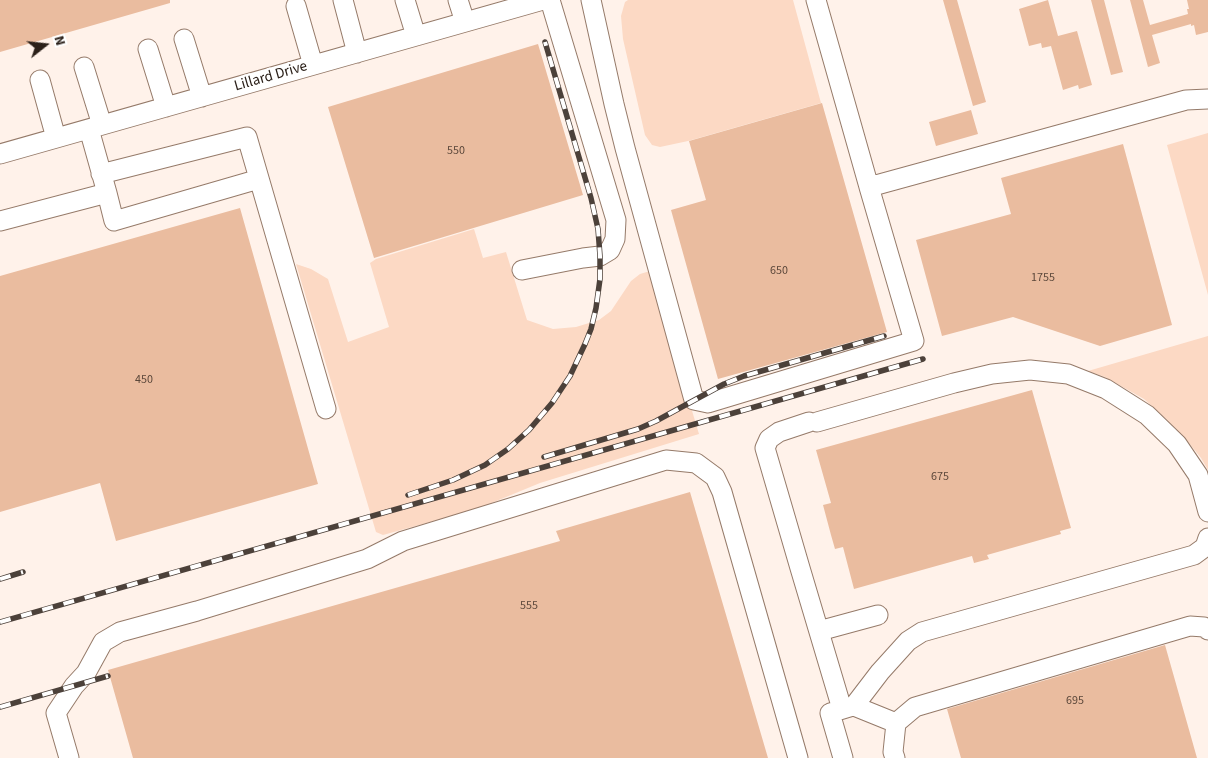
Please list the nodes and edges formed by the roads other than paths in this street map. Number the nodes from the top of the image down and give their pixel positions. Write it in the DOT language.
graph roads {
  1 [pos="343,0"];
  2 [pos="405,0"];
  3 [pos="458,0"];
  4 [pos="543,0"];
  5 [pos="550,0"];
  6 [pos="591,0"];
  7 [pos="816,0"];
  8 [pos="520,3"];
  9 [pos="296,6"];
  10 [pos="465,22"];
  11 [pos="416,36"];
  12 [pos="184,39"];
  13 [pos="148,49"];
  14 [pos="357,53"];
  15 [pos="313,65"];
  16 [pos="84,68"];
  17 [pos="40,80"];
  18 [pos="202,97"];
  19 [pos="1208,99"];
  20 [pos="166,107"];
  21 [pos="96,127"];
  22 [pos="56,138"];
  23 [pos="0,154"];
  24 [pos="101,174"];
  25 [pos="259,179"];
  26 [pos="869,187"];
  27 [pos="106,193"];
  28 [pos="0,222"];
  29 [pos="522,270"];
  30 [pos="326,409"];
  31 [pos="1208,512"];
  32 [pos="1207,546"];
  33 [pos="878,615"];
  34 [pos="1208,630"];
  35 [pos="819,631"];
  36 [pos="848,707"];
  37 [pos="896,723"];
  38 [pos="69,758"];
  39 [pos="798,758"];
  40 [pos="843,758"];
  41 [pos="895,758"];
  1 -- 14 [label="street"];
  2 -- 11 [label="street"];
  3 -- 10 [label="street"];
  4 -- 8 [label="street, Lillard Drive"];
  5 -- 29 [label="street"];
  6 -- 26 [label="street"];
  7 -- 26 [label="street"];
  8 -- 10 [label="street, Lillard Drive"];
  9 -- 15 [label="street"];
  10 -- 11 [label="street, Lillard Drive"];
  11 -- 14 [label="street, Lillard Drive"];
  12 -- 18 [label="street"];
  13 -- 20 [label="street"];
  14 -- 15 [label="street, Lillard Drive"];
  15 -- 18 [label="street, Lillard Drive"];
  16 -- 21 [label="street"];
  17 -- 22 [label="street"];
  18 -- 20 [label="street, Lillard Drive"];
  19 -- 26 [label="street"];
  20 -- 21 [label="street, Lillard Drive"];
  21 -- 22 [label="street, Lillard Drive"];
  21 -- 24 [label="street"];
  22 -- 23 [label="street, Lillard Drive"];
  24 -- 25 [label="street"];
  24 -- 27 [label="street"];
  25 -- 27 [label="street"];
  25 -- 30 [label="street"];
  27 -- 28 [label="street"];
  31 -- 35 [label="street"];
  32 -- 36 [label="street"];
  33 -- 35 [label="street"];
  34 -- 37 [label="street"];
  35 -- 36 [label="street"];
  36 -- 37 [label="street"];
  36 -- 40 [label="street"];
  37 -- 41 [label="street"];
  38 -- 39 [label="street"];
}
